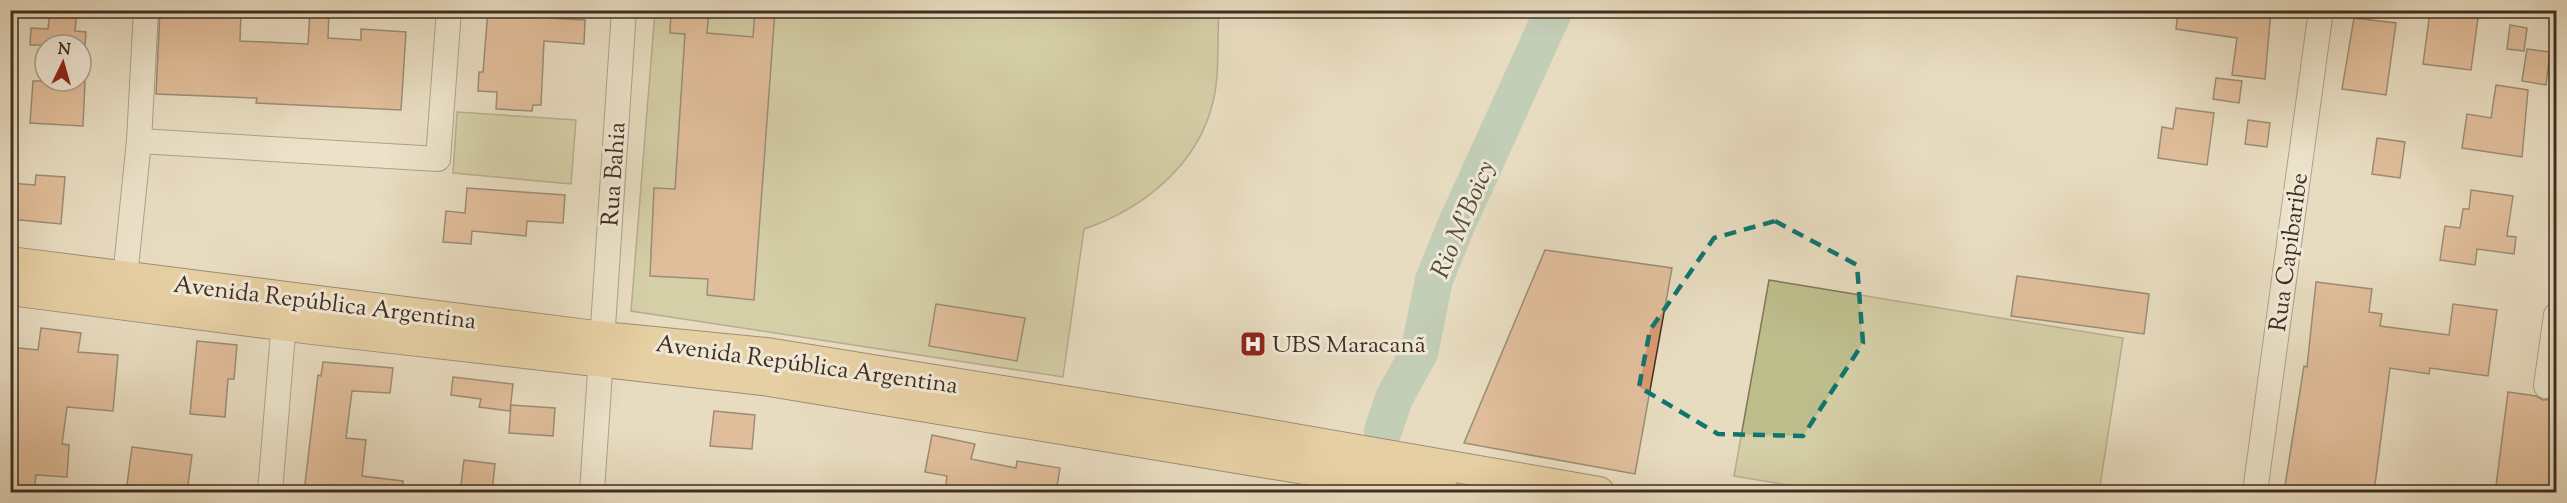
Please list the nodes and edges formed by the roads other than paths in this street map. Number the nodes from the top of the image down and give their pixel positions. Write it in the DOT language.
graph roads {
  1 [pos="146,10"];
  2 [pos="449,10"];
  3 [pos="624,10"];
  4 [pos="2322,10"];
  5 [pos="139,141"];
  6 [pos="10,262"];
  7 [pos="125,277"];
  8 [pos="10,290"];
  9 [pos="284,311"];
  10 [pos="2556,315"];
  11 [pos="602,350"];
  12 [pos="2546,386"];
  13 [pos="270,492"];
  14 [pos="592,492"];
  15 [pos="1444,492"];
  16 [pos="1599,492"];
  17 [pos="2255,492"];
  1 -- 5 [label="street"];
  2 -- 5 [label="street"];
  3 -- 11 [label="street, Rua Bahia"];
  4 -- 17 [label="street, Rua Capibaribe"];
  5 -- 7 [label="street"];
  6 -- 7 [label="main road, Avenida República Argentina"];
  7 -- 9 [label="main road, Avenida República Argentina"];
  8 -- 9 [label="main road, Avenida República Argentina"];
  9 -- 11 [label="main road, Avenida República Argentina"];
  9 -- 13 [label="street"];
  10 -- 12 [label="street"];
  11 -- 14 [label="street, Rua Bahia"];
  11 -- 15 [label="main road, Avenida República Argentina"];
  11 -- 16 [label="main road, Avenida República Argentina"];
}
